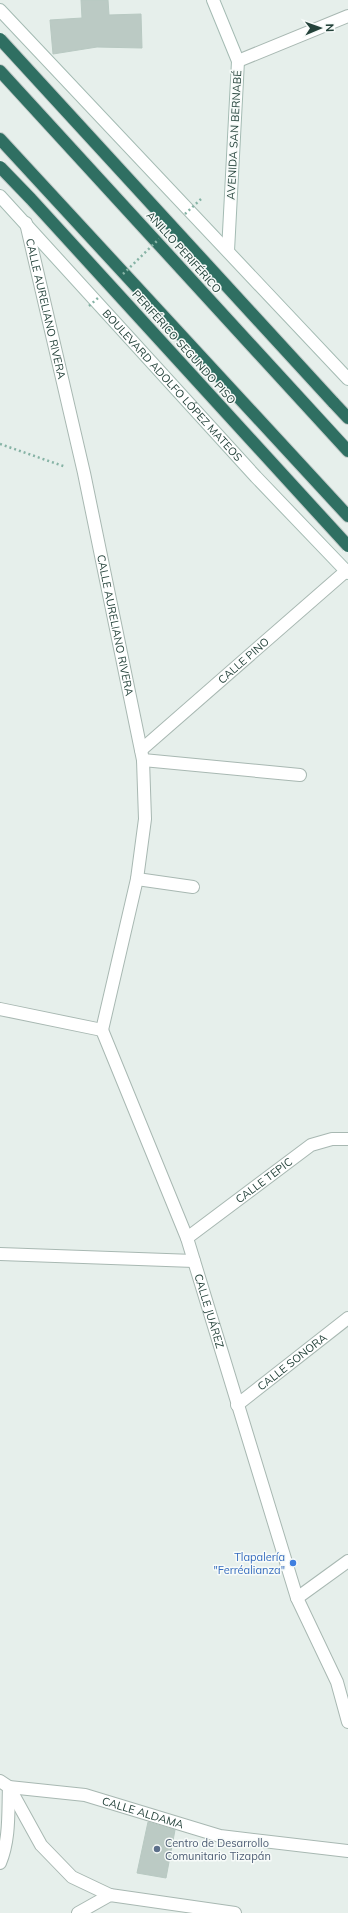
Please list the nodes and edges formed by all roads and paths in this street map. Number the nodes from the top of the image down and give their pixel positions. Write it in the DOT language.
graph roads {
  1 [pos="213,0"];
  2 [pos="0,10"];
  3 [pos="348,16"];
  4 [pos="0,38"];
  5 [pos="238,61"];
  6 [pos="0,71"];
  7 [pos="0,139"];
  8 [pos="0,167"];
  9 [pos="0,196"];
  10 [pos="201,199"];
  11 [pos="184,215"];
  12 [pos="26,223"];
  13 [pos="162,236"];
  14 [pos="228,251"];
  15 [pos="117,280"];
  16 [pos="100,296"];
  17 [pos="89,306"];
  18 [pos="348,379"];
  19 [pos="348,418"];
  20 [pos="0,444"];
  21 [pos="348,451"];
  22 [pos="84,473"];
  23 [pos="348,516"];
  24 [pos="348,546"];
  25 [pos="347,572"];
  26 [pos="142,755"];
  27 [pos="300,775"];
  28 [pos="137,879"];
  29 [pos="193,887"];
  30 [pos="0,1009"];
  31 [pos="102,1030"];
  32 [pos="348,1139"];
  33 [pos="187,1238"];
  34 [pos="0,1254"];
  35 [pos="194,1261"];
  36 [pos="348,1318"];
  37 [pos="237,1405"];
  38 [pos="348,1561"];
  39 [pos="297,1598"];
  40 [pos="348,1722"];
  41 [pos="4,1784"];
  42 [pos="348,1851"];
  43 [pos="0,1863"];
  44 [pos="110,1895"];
  45 [pos="78,1913"];
  46 [pos="235,1913"];
  1 -- 5 [label="street, AVENIDA SAN BERNABÉ"];
  2 -- 14 [label="street"];
  3 -- 5 [label="street"];
  4 -- 19 [label="highway, bridge"];
  5 -- 14 [label="street, AVENIDA SAN BERNABÉ"];
  6 -- 21 [label="highway, ANILLO PERIFÉRICO"];
  7 -- 23 [label="highway"];
  8 -- 24 [label="highway, PERIFÉRICO SEGUNDO PISO, bridge"];
  9 -- 12 [label="street, BOULEVARD ADOLFO LÓPEZ MATEOS"];
  10 -- 11 [label="path, bridge"];
  12 -- 22 [label="street, CALLE AURELIANO RIVERA"];
  12 -- 25 [label="street, BOULEVARD ADOLFO LÓPEZ MATEOS"];
  13 -- 15 [label="path, bridge"];
  14 -- 18 [label="street"];
  16 -- 17 [label="path, bridge"];
  20 -- 22 [label="path"];
  22 -- 26 [label="street, CALLE AURELIANO RIVERA"];
  25 -- 26 [label="street, CALLE PINO"];
  26 -- 27 [label="street"];
  26 -- 28 [label="street, CALLE AURELIANO RIVERA"];
  28 -- 29 [label="street"];
  28 -- 31 [label="street, CALLE AURELIANO RIVERA"];
  30 -- 31 [label="street"];
  31 -- 33 [label="street, CALLE JUÁREZ"];
  32 -- 33 [label="street, CALLE TEPIC"];
  33 -- 35 [label="street, CALLE JUÁREZ"];
  34 -- 35 [label="street"];
  35 -- 37 [label="street, CALLE JUÁREZ"];
  36 -- 37 [label="street, CALLE SONORA"];
  37 -- 39 [label="street, CALLE JUÁREZ"];
  38 -- 39 [label="street"];
  39 -- 40 [label="street, CALLE JUÁREZ"];
  41 -- 42 [label="street, CALLE ALDAMA"];
  41 -- 43 [label="street"];
  41 -- 44 [label="street"];
  44 -- 45 [label="street"];
  44 -- 46 [label="street"];
}
